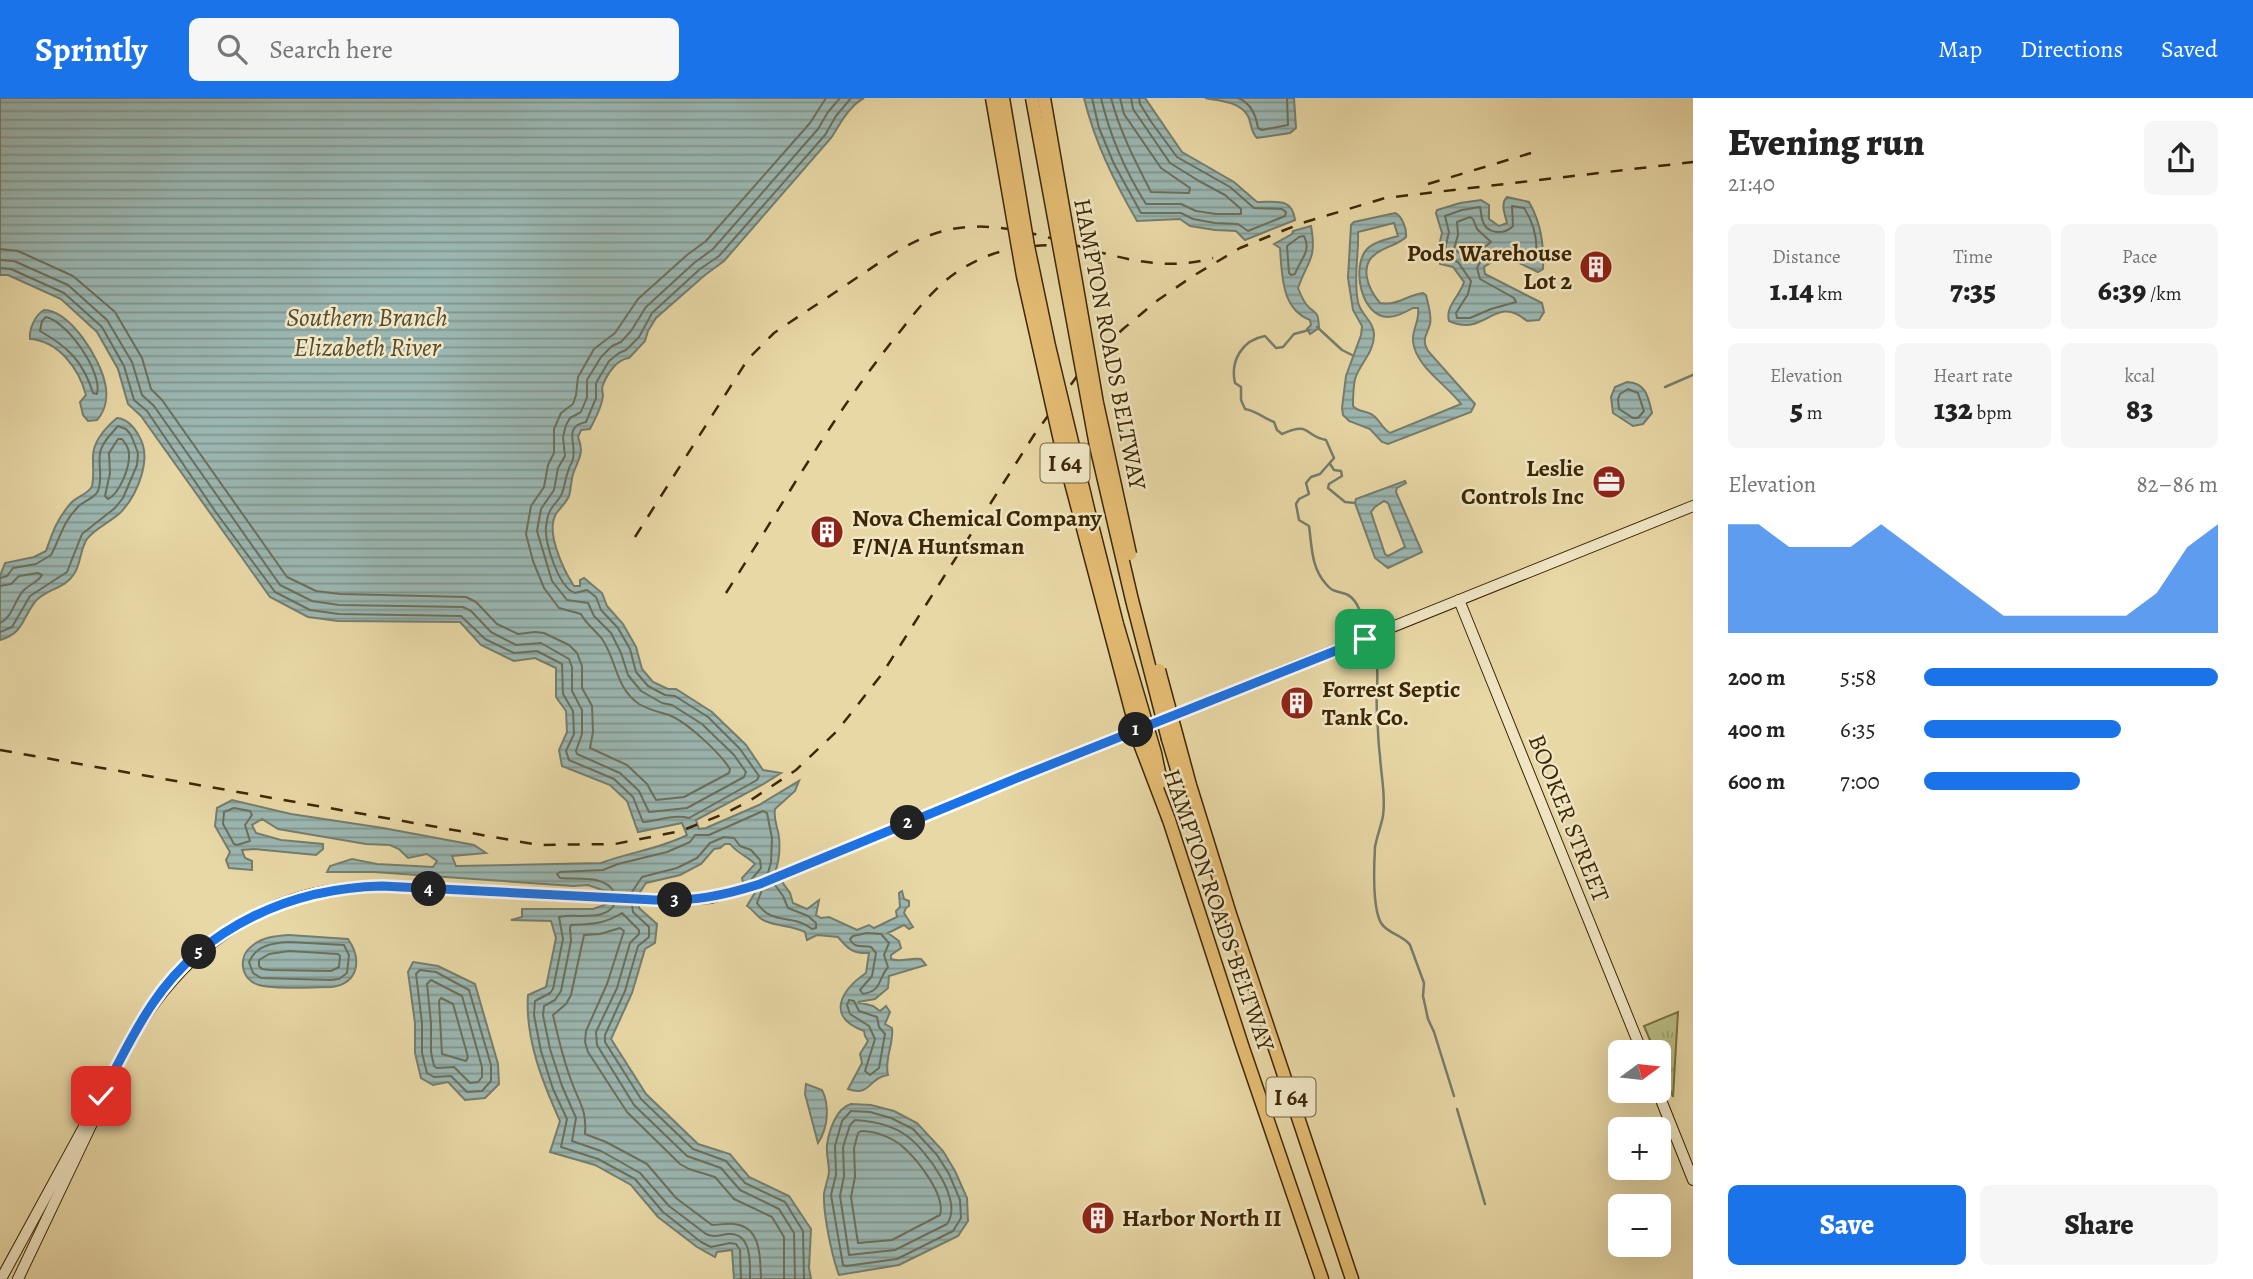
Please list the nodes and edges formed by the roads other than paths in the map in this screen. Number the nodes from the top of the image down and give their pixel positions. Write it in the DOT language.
graph roads {
  1 [pos="992,98"];
  2 [pos="1003,98"];
  3 [pos="1032,98"];
  4 [pos="1044,98"];
  5 [pos="1693,506"];
  6 [pos="1459,600"];
  7 [pos="1172,738"];
  8 [pos="1169,820"];
  9 [pos="1637,1040"];
  10 [pos="112,1075"];
  11 [pos="1662,1103"];
  12 [pos="1693,1180"];
  13 [pos="1,1279"];
  14 [pos="18,1279"];
  15 [pos="1322,1279"];
  16 [pos="1352,1279"];
  1 -- 8 [label="highway, HAMPTON ROADS BELTWAY / I 64, bridge"];
  2 -- 8 [label="highway, bridge"];
  3 -- 7 [label="highway, bridge"];
  4 -- 7 [label="highway, HAMPTON ROADS BELTWAY / I 64, bridge"];
  5 -- 6 [label="main road"];
  6 -- 9 [label="main road, BOOKER STREET"];
  6 -- 10 [label="main road"];
  7 -- 16 [label="highway, HAMPTON ROADS BELTWAY / I 64"];
  8 -- 15 [label="highway, HAMPTON ROADS BELTWAY / I 64"];
  10 -- 13 [label="main road"];
  10 -- 14 [label="main road"];
  11 -- 12 [label="main road"];
}
